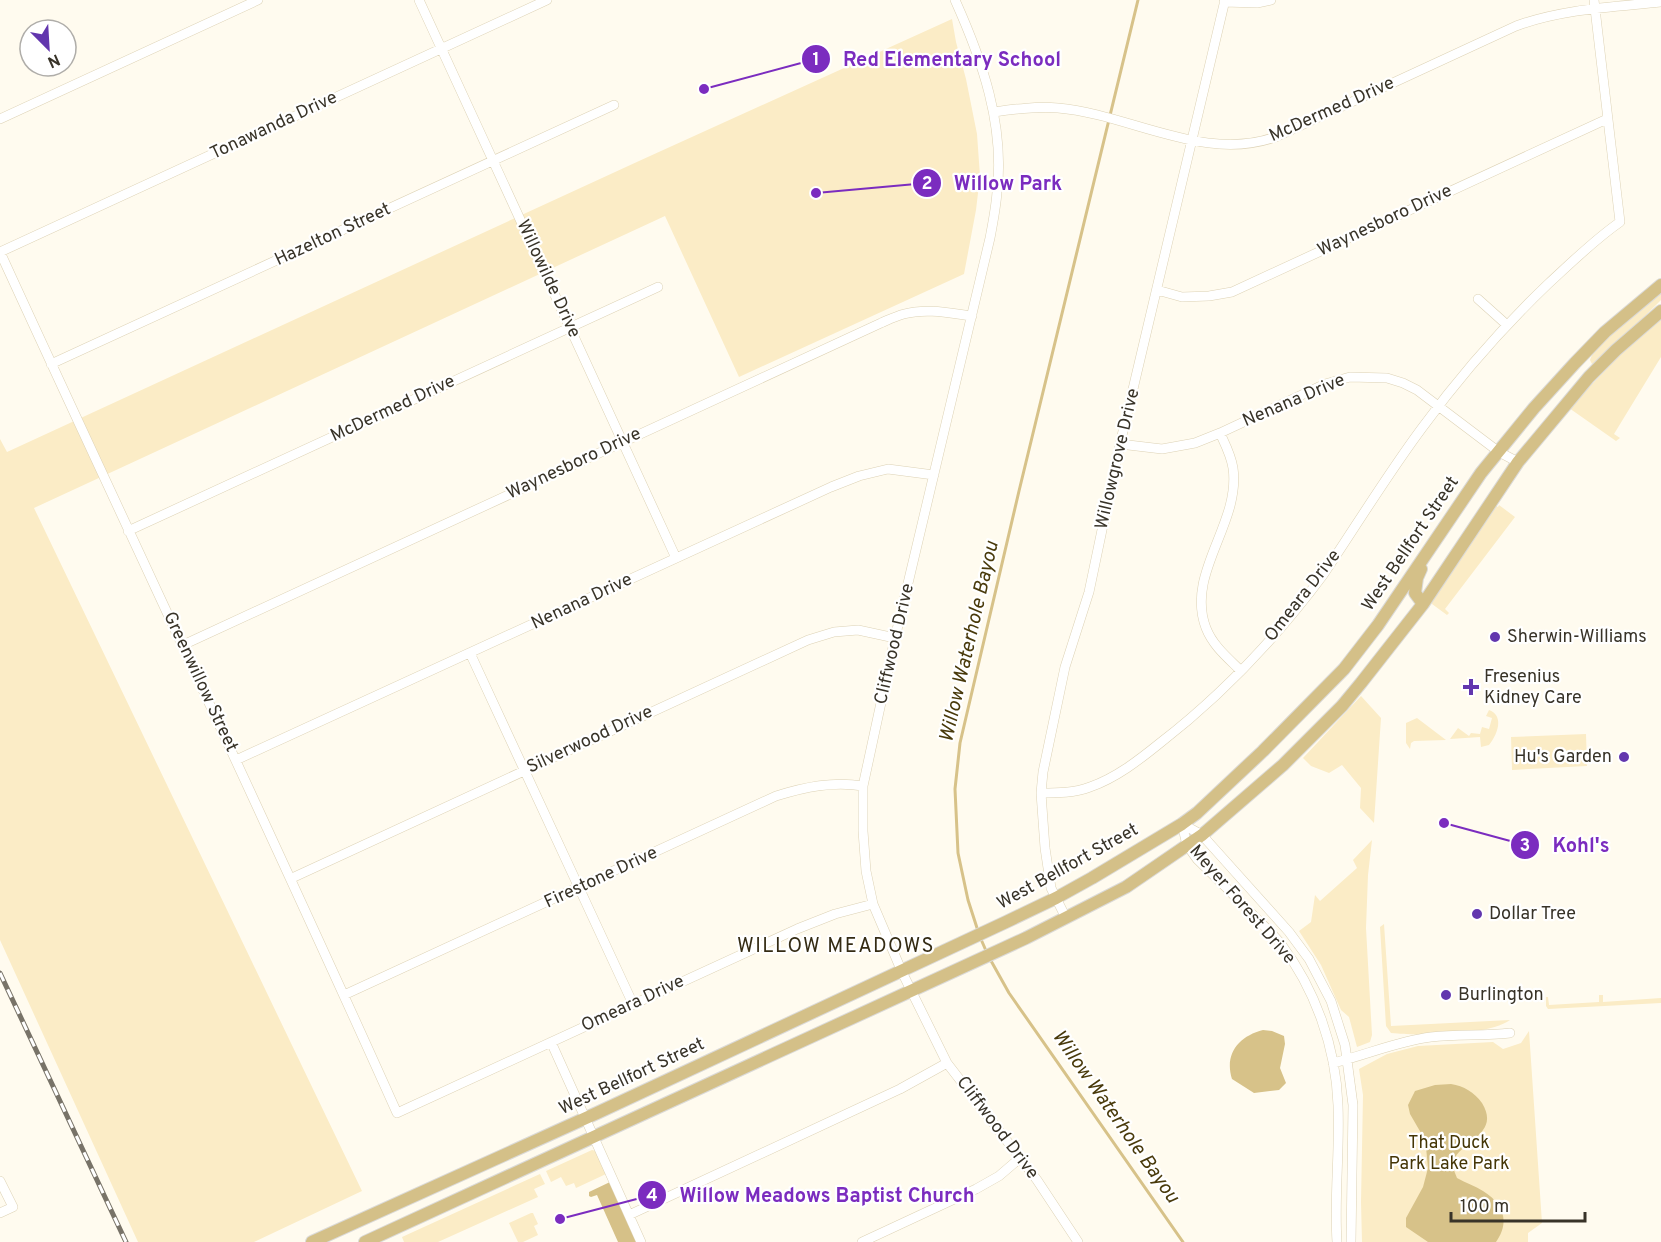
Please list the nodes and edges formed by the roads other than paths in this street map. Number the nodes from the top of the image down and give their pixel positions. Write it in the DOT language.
graph roads {
  1 [pos="258,0"];
  2 [pos="419,0"];
  3 [pos="547,0"];
  4 [pos="955,0"];
  5 [pos="1271,0"];
  6 [pos="1225,1"];
  7 [pos="1661,2"];
  8 [pos="1594,5"];
  9 [pos="442,49"];
  10 [pos="614,105"];
  11 [pos="994,112"];
  12 [pos="0,119"];
  13 [pos="1607,119"];
  14 [pos="1192,140"];
  15 [pos="493,161"];
  16 [pos="0,252"];
  17 [pos="1661,285"];
  18 [pos="658,287"];
  19 [pos="1157,290"];
  20 [pos="1478,299"];
  21 [pos="1661,311"];
  22 [pos="972,316"];
  23 [pos="1507,325"];
  24 [pos="570,328"];
  25 [pos="1575,363"];
  26 [pos="51,364"];
  27 [pos="1589,377"];
  28 [pos="1439,406"];
  29 [pos="1220,433"];
  30 [pos="623,441"];
  31 [pos="1120,444"];
  32 [pos="1499,452"];
  33 [pos="1518,462"];
  34 [pos="934,476"];
  35 [pos="128,531"];
  36 [pos="1427,554"];
  37 [pos="676,558"];
  38 [pos="1424,604"];
  39 [pos="895,638"];
  40 [pos="183,645"];
  41 [pos="470,653"];
  42 [pos="1344,669"];
  43 [pos="1241,671"];
  44 [pos="1361,683"];
  45 [pos="236,760"];
  46 [pos="525,771"];
  47 [pos="863,786"];
  48 [pos="1041,793"];
  49 [pos="1182,824"];
  50 [pos="1202,835"];
  51 [pos="1187,845"];
  52 [pos="291,878"];
  53 [pos="579,888"];
  54 [pos="1056,898"];
  55 [pos="873,904"];
  56 [pos="1066,918"];
  57 [pos="1289,932"];
  58 [pos="1279,941"];
  59 [pos="902,972"];
  60 [pos="911,992"];
  61 [pos="344,995"];
  62 [pos="633,1004"];
  63 [pos="1510,1033"];
  64 [pos="551,1042"];
  65 [pos="745,1044"];
  66 [pos="1348,1060"];
  67 [pos="755,1063"];
  68 [pos="947,1063"];
  69 [pos="1333,1063"];
  70 [pos="397,1113"];
  71 [pos="585,1118"];
  72 [pos="593,1136"];
  73 [pos="1337,1146"];
  74 [pos="1353,1146"];
  75 [pos="1020,1158"];
  76 [pos="0,1180"];
  77 [pos="384,1209"];
  78 [pos="0,1213"];
  79 [pos="629,1215"];
  80 [pos="393,1229"];
  81 [pos="312,1242"];
  82 [pos="366,1242"];
  83 [pos="641,1242"];
  84 [pos="862,1242"];
  85 [pos="1078,1242"];
  86 [pos="1336,1242"];
  87 [pos="1351,1242"];
  1 -- 12 [label="street"];
  2 -- 9 [label="street, Willowilde Drive"];
  3 -- 9 [label="street, Tonawanda Drive"];
  4 -- 11 [label="street, Cliffwood Drive"];
  5 -- 6 [label="street"];
  6 -- 14 [label="street, Willowgrove Drive"];
  7 -- 8 [label="street, McDermed Drive"];
  8 -- 13 [label="street"];
  8 -- 14 [label="street, McDermed Drive"];
  9 -- 15 [label="street, Willowilde Drive"];
  9 -- 16 [label="street, Tonawanda Drive"];
  10 -- 15 [label="street, Hazelton Street"];
  11 -- 14 [label="street, McDermed Drive"];
  11 -- 22 [label="street, Cliffwood Drive"];
  13 -- 19 [label="street, Waynesboro Drive"];
  13 -- 23 [label="street, Omeara Drive"];
  14 -- 19 [label="street, Willowgrove Drive"];
  15 -- 24 [label="street, Willowilde Drive"];
  15 -- 26 [label="street, Hazelton Street"];
  16 -- 26 [label="street, Greenwillow Street"];
  17 -- 25 [label="main road, West Bellfort Street"];
  18 -- 24 [label="street, McDermed Drive"];
  19 -- 31 [label="street, Willowgrove Drive"];
  20 -- 23 [label="street"];
  21 -- 27 [label="main road, West Bellfort Street"];
  22 -- 30 [label="street, Waynesboro Drive"];
  22 -- 34 [label="street, Cliffwood Drive"];
  23 -- 28 [label="street, Omeara Drive"];
  24 -- 30 [label="street, Willowilde Drive"];
  24 -- 35 [label="street, McDermed Drive"];
  25 -- 27 [label="main road"];
  25 -- 32 [label="main road, West Bellfort Street"];
  26 -- 35 [label="street, Greenwillow Street"];
  27 -- 33 [label="main road, West Bellfort Street"];
  28 -- 29 [label="street, Nenana Drive"];
  28 -- 32 [label="street, Nenana Drive"];
  28 -- 43 [label="street, Omeara Drive"];
  29 -- 31 [label="street, Nenana Drive"];
  29 -- 43 [label="street"];
  30 -- 37 [label="street, Willowilde Drive"];
  30 -- 40 [label="street, Waynesboro Drive"];
  31 -- 48 [label="street, Willowgrove Drive"];
  32 -- 33 [label="street, Nenana Drive"];
  32 -- 36 [label="main road, West Bellfort Street"];
  33 -- 38 [label="main road, West Bellfort Street"];
  34 -- 37 [label="street, Nenana Drive"];
  34 -- 39 [label="street, Cliffwood Drive"];
  35 -- 40 [label="street, Greenwillow Street"];
  36 -- 38 [label="main road"];
  36 -- 42 [label="main road, West Bellfort Street"];
  37 -- 41 [label="street, Nenana Drive"];
  38 -- 44 [label="main road, West Bellfort Street"];
  39 -- 46 [label="street, Silverwood Drive"];
  39 -- 47 [label="street, Cliffwood Drive"];
  40 -- 45 [label="street, Greenwillow Street"];
  41 -- 45 [label="street, Nenana Drive"];
  41 -- 46 [label="street"];
  42 -- 44 [label="main road"];
  42 -- 49 [label="main road, West Bellfort Street"];
  43 -- 48 [label="street, Omeara Drive"];
  44 -- 50 [label="main road, West Bellfort Street"];
  45 -- 52 [label="street, Greenwillow Street"];
  46 -- 52 [label="street, Silverwood Drive"];
  46 -- 53 [label="street"];
  47 -- 53 [label="street, Firestone Drive"];
  47 -- 55 [label="street, Cliffwood Drive"];
  48 -- 54 [label="street, Willowgrove Drive"];
  49 -- 50 [label="street, Meyer Forest Drive"];
  49 -- 51 [label="street, Meyer Forest Drive"];
  49 -- 54 [label="main road, West Bellfort Street"];
  50 -- 51 [label="main road, West Bellfort Street"];
  50 -- 57 [label="street, Meyer Forest Drive"];
  51 -- 56 [label="main road, West Bellfort Street"];
  51 -- 58 [label="street, Meyer Forest Drive"];
  52 -- 61 [label="street, Greenwillow Street"];
  53 -- 61 [label="street, Firestone Drive"];
  53 -- 62 [label="street"];
  54 -- 56 [label="street, Willowgrove Drive"];
  54 -- 59 [label="main road, West Bellfort Street"];
  55 -- 59 [label="street, Cliffwood Drive"];
  55 -- 62 [label="street, Omeara Drive"];
  56 -- 60 [label="main road, West Bellfort Street"];
  57 -- 58 [label="street"];
  57 -- 66 [label="street, Meyer Forest Drive"];
  58 -- 69 [label="street, Meyer Forest Drive"];
  59 -- 60 [label="street, Cliffwood Drive"];
  59 -- 65 [label="main road, West Bellfort Street"];
  60 -- 67 [label="main road, West Bellfort Street"];
  60 -- 68 [label="street, Cliffwood Drive"];
  61 -- 70 [label="street, Greenwillow Street"];
  62 -- 64 [label="street, Omeara Drive"];
  63 -- 66 [label="street"];
  64 -- 70 [label="street, Omeara Drive"];
  64 -- 71 [label="street"];
  65 -- 67 [label="main road"];
  65 -- 71 [label="main road, West Bellfort Street"];
  66 -- 69 [label="street"];
  66 -- 74 [label="street, Meyer Forest Drive"];
  67 -- 72 [label="main road, West Bellfort Street"];
  68 -- 75 [label="street, Cliffwood Drive"];
  68 -- 79 [label="street"];
  69 -- 73 [label="street, Meyer Forest Drive"];
  71 -- 72 [label="street"];
  71 -- 77 [label="main road, West Bellfort Street"];
  72 -- 79 [label="street"];
  72 -- 80 [label="main road, West Bellfort Street"];
  73 -- 74 [label="street"];
  73 -- 86 [label="street, Meyer Forest Drive"];
  74 -- 87 [label="street, Meyer Forest Drive"];
  75 -- 84 [label="street"];
  75 -- 85 [label="street, Cliffwood Drive"];
  76 -- 78 [label="street"];
  77 -- 80 [label="main road"];
  77 -- 81 [label="main road, West Bellfort Street"];
  79 -- 83 [label="street"];
  80 -- 82 [label="main road, West Bellfort Street"];
}
